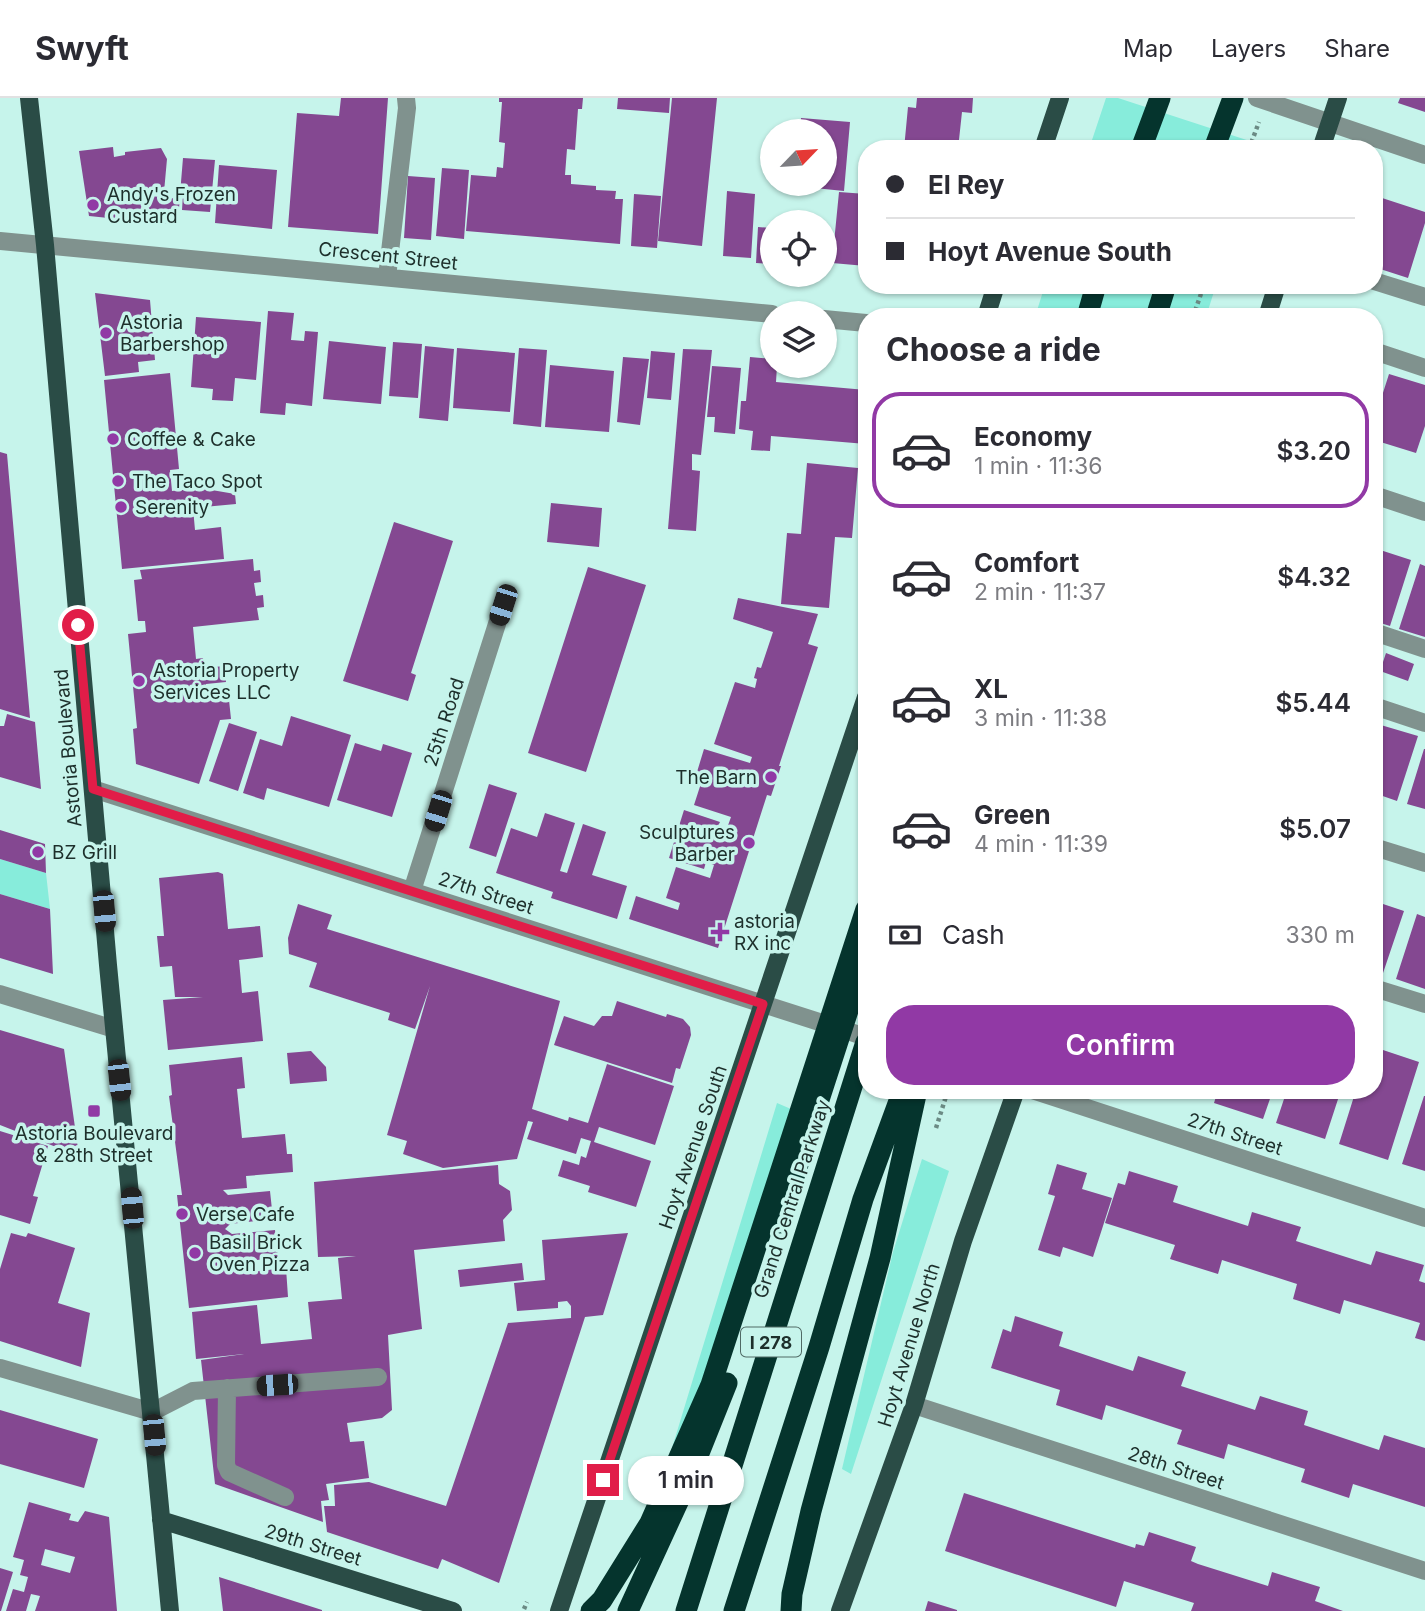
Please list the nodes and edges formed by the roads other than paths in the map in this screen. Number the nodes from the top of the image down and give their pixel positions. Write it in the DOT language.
graph roads {
  1 [pos="29,98"];
  2 [pos="406,98"];
  3 [pos="1060,98"];
  4 [pos="1160,98"];
  5 [pos="1233,98"];
  6 [pos="1256,98"];
  7 [pos="1338,98"];
  8 [pos="1329,124"];
  9 [pos="1046,140"];
  10 [pos="1144,140"];
  11 [pos="1217,140"];
  12 [pos="1324,140"];
  13 [pos="1379,140"];
  14 [pos="1383,141"];
  15 [pos="1425,155"];
  16 [pos="0,240"];
  17 [pos="44,245"];
  18 [pos="387,277"];
  19 [pos="1383,284"];
  20 [pos="1425,297"];
  21 [pos="760,313"];
  22 [pos="837,320"];
  23 [pos="858,322"];
  24 [pos="1383,354"];
  25 [pos="1425,368"];
  26 [pos="1383,498"];
  27 [pos="1425,512"];
  28 [pos="503,605"];
  29 [pos="1383,635"];
  30 [pos="1425,649"];
  31 [pos="1383,709"];
  32 [pos="858,721"];
  33 [pos="1425,723"];
  34 [pos="93,789"];
  35 [pos="1383,850"];
  36 [pos="1425,863"];
  37 [pos="412,891"];
  38 [pos="858,943"];
  39 [pos="858,968"];
  40 [pos="848,985"];
  41 [pos="1383,991"];
  42 [pos="0,994"];
  43 [pos="763,1004"];
  44 [pos="1425,1004"];
  45 [pos="114,1029"];
  46 [pos="858,1036"];
  47 [pos="824,1061"];
  48 [pos="858,1065"];
  49 [pos="900,1099"];
  50 [pos="915,1099"];
  51 [pos="1013,1099"];
  52 [pos="1060,1099"];
  53 [pos="1425,1218"];
  54 [pos="0,1368"];
  55 [pos="379,1377"];
  56 [pos="227,1388"];
  57 [pos="914,1405"];
  58 [pos="152,1412"];
  59 [pos="285,1497"];
  60 [pos="161,1520"];
  61 [pos="1425,1571"];
  62 [pos="170,1611"];
  63 [pos="453,1611"];
  64 [pos="559,1611"];
  65 [pos="591,1611"];
  66 [pos="628,1611"];
  67 [pos="686,1611"];
  68 [pos="734,1611"];
  69 [pos="791,1611"];
  70 [pos="840,1611"];
  1 -- 17 [label="main road, Astoria Boulevard"];
  2 -- 18 [label="street"];
  3 -- 9 [label="main road"];
  4 -- 10 [label="highway"];
  5 -- 11 [label="highway"];
  6 -- 8 [label="street"];
  7 -- 8 [label="main road"];
  8 -- 12 [label="main road"];
  8 -- 13 [label="street"];
  14 -- 15 [label="street"];
  16 -- 17 [label="street, Crescent Street"];
  17 -- 18 [label="street, Crescent Street"];
  17 -- 34 [label="main road, Astoria Boulevard"];
  18 -- 21 [label="street, Crescent Street"];
  19 -- 20 [label="street"];
  22 -- 23 [label="street"];
  24 -- 25 [label="street"];
  26 -- 27 [label="street"];
  28 -- 37 [label="street, 25th Road"];
  29 -- 30 [label="street"];
  31 -- 33 [label="street"];
  32 -- 43 [label="main road, Hoyt Avenue South"];
  34 -- 37 [label="street, 27th Street"];
  34 -- 45 [label="main road, Astoria Boulevard"];
  35 -- 36 [label="street"];
  37 -- 43 [label="street, 27th Street"];
  38 -- 40 [label="highway"];
  39 -- 40 [label="highway"];
  40 -- 47 [label="highway"];
  41 -- 44 [label="street"];
  42 -- 45 [label="street"];
  43 -- 46 [label="street, 27th Street"];
  43 -- 64 [label="main road, Hoyt Avenue South"];
  45 -- 58 [label="main road, Astoria Boulevard"];
  47 -- 65 [label="highway"];
  47 -- 66 [label="highway"];
  48 -- 67 [label="highway, Grand Central Parkway / I 278"];
  49 -- 68 [label="highway"];
  50 -- 69 [label="highway"];
  51 -- 57 [label="main road, Hoyt Avenue North"];
  52 -- 53 [label="street, 27th Street"];
  54 -- 58 [label="street"];
  55 -- 56 [label="street"];
  56 -- 58 [label="street"];
  56 -- 59 [label="street"];
  57 -- 61 [label="street, 28th Street"];
  57 -- 70 [label="main road, Hoyt Avenue North"];
  58 -- 60 [label="main road, Astoria Boulevard"];
  60 -- 62 [label="main road, Astoria Boulevard"];
  60 -- 63 [label="main road, 29th Street"];
}
